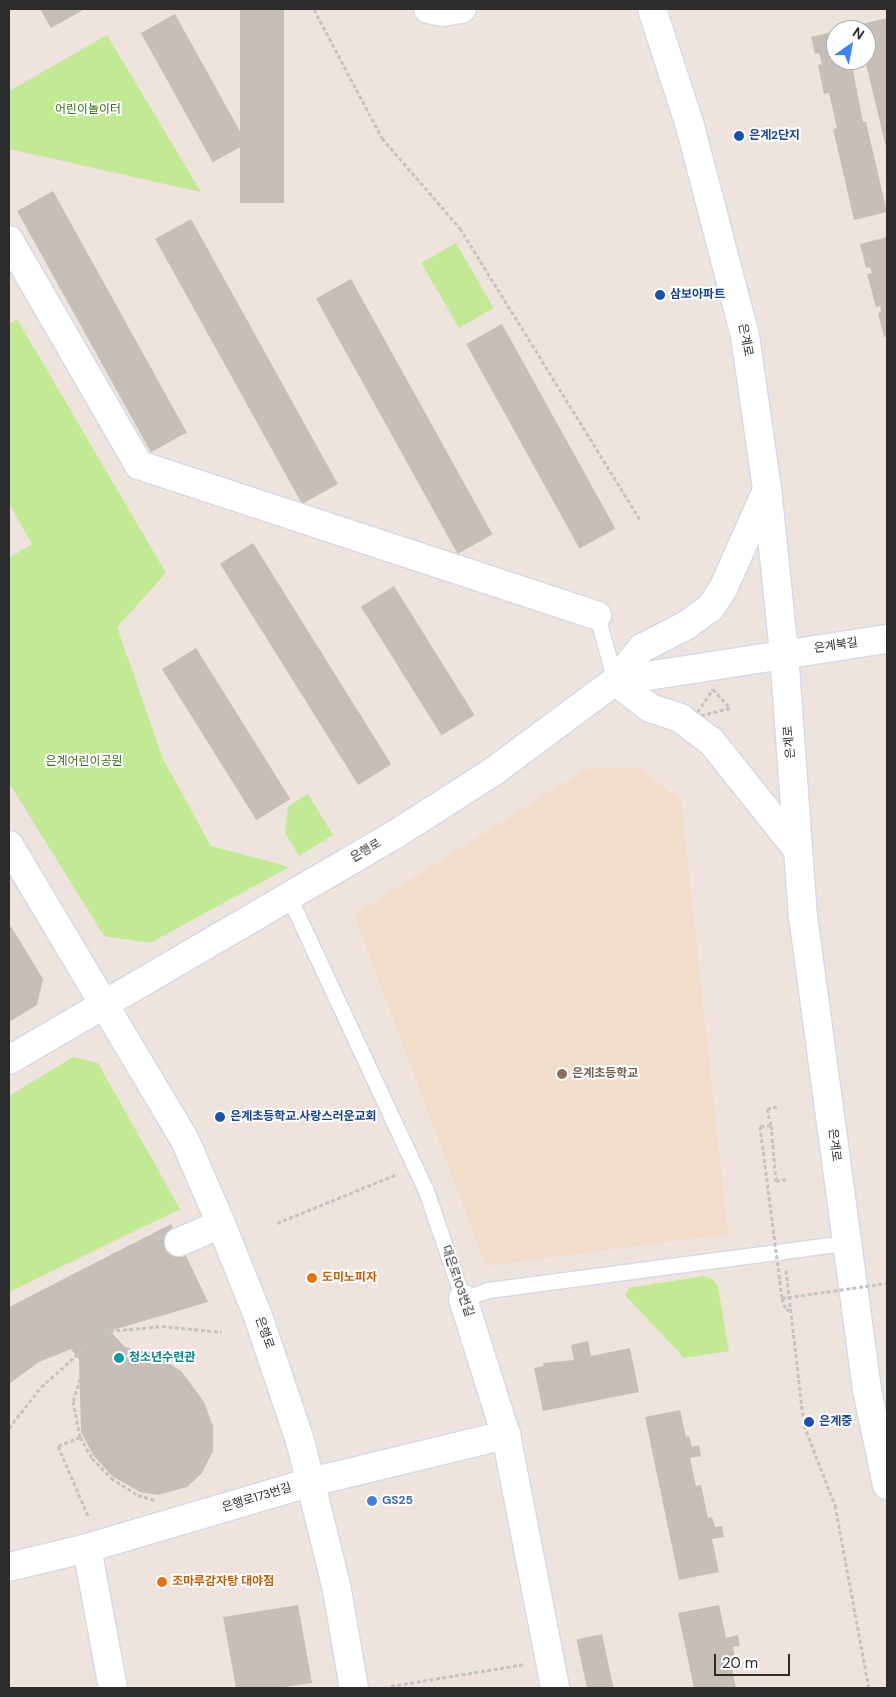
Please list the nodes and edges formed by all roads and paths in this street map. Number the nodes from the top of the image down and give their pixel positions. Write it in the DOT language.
graph roads {
  1 [pos="314,9"];
  2 [pos="428,9"];
  3 [pos="462,9"];
  4 [pos="652,9"];
  5 [pos="9,240"];
  6 [pos="767,488"];
  7 [pos="641,521"];
  8 [pos="597,616"];
  9 [pos="887,639"];
  10 [pos="784,653"];
  11 [pos="615,681"];
  12 [pos="9,845"];
  13 [pos="798,850"];
  14 [pos="289,897"];
  15 [pos="106,1002"];
  16 [pos="9,1060"];
  17 [pos="779,1106"];
  18 [pos="771,1125"];
  19 [pos="398,1174"];
  20 [pos="787,1179"];
  21 [pos="277,1223"];
  22 [pos="221,1224"];
  23 [pos="179,1242"];
  24 [pos="846,1243"];
  25 [pos="785,1264"];
  26 [pos="887,1283"];
  27 [pos="782,1298"];
  28 [pos="463,1299"];
  29 [pos="792,1309"];
  30 [pos="222,1332"];
  31 [pos="84,1366"];
  32 [pos="9,1428"];
  33 [pos="506,1435"];
  34 [pos="80,1437"];
  35 [pos="311,1482"];
  36 [pos="887,1485"];
  37 [pos="158,1500"];
  38 [pos="88,1518"];
  39 [pos="87,1548"];
  40 [pos="9,1567"];
  41 [pos="528,1663"];
  42 [pos="391,1686"];
  43 [pos="113,1688"];
  44 [pos="354,1688"];
  45 [pos="556,1688"];
  46 [pos="869,1688"];
  1 -- 7 [label="path"];
  2 -- 3 [label="street"];
  4 -- 6 [label="street, 은계로"];
  5 -- 8 [label="street"];
  6 -- 10 [label="street, 은계로"];
  6 -- 11 [label="street"];
  8 -- 11 [label="lane"];
  9 -- 10 [label="street, 은계북길"];
  10 -- 11 [label="street, 은계북길"];
  10 -- 13 [label="street, 은계로"];
  11 -- 13 [label="street"];
  11 -- 14 [label="street, 은행로"];
  12 -- 15 [label="street, 은행로"];
  13 -- 24 [label="street, 은계로"];
  14 -- 15 [label="street, 은행로"];
  14 -- 28 [label="lane, 대은로103번길"];
  15 -- 16 [label="street, 은행로"];
  15 -- 22 [label="street, 은행로"];
  17 -- 18 [label="path"];
  18 -- 20 [label="path, bridge"];
  18 -- 27 [label="path, bridge"];
  19 -- 21 [label="path"];
  22 -- 23 [label="street"];
  22 -- 35 [label="street, 은행로"];
  24 -- 28 [label="lane"];
  24 -- 36 [label="street, 은계로"];
  25 -- 29 [label="path"];
  26 -- 27 [label="path, bridge"];
  27 -- 29 [label="path"];
  28 -- 33 [label="street, 대은로103번길"];
  29 -- 46 [label="path"];
  30 -- 32 [label="path"];
  31 -- 34 [label="path"];
  33 -- 35 [label="street, 은행로173번길"];
  33 -- 45 [label="street, 대은로103번길"];
  34 -- 37 [label="path"];
  34 -- 38 [label="path"];
  35 -- 39 [label="street, 은행로173번길"];
  35 -- 44 [label="street, 은행로"];
  39 -- 40 [label="street, 은행로173번길"];
  39 -- 43 [label="street"];
  41 -- 42 [label="path"];
}
